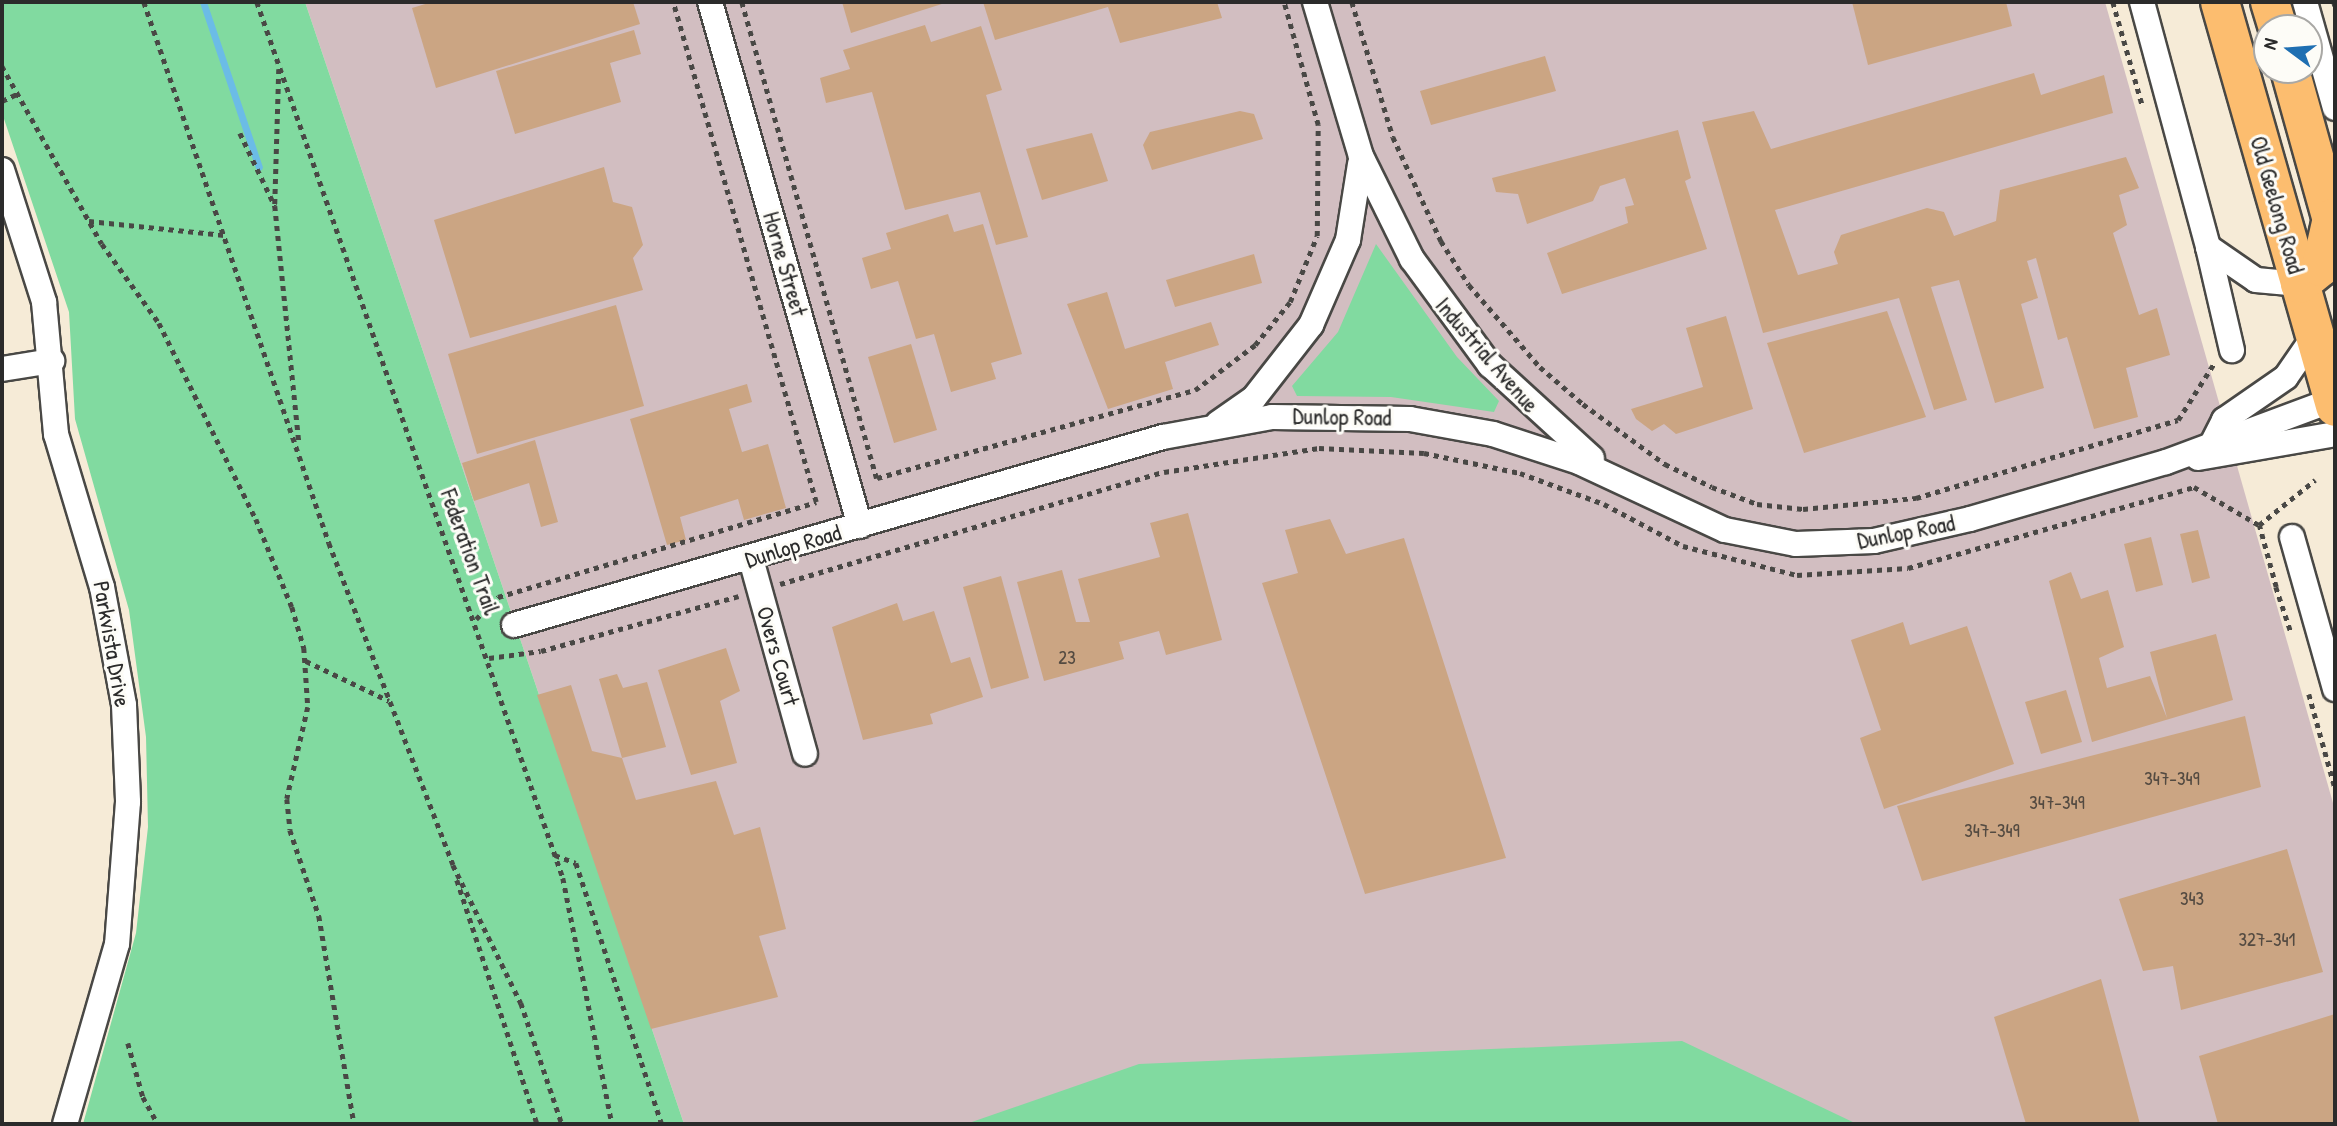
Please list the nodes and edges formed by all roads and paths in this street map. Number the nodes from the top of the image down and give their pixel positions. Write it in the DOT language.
graph roads {
  1 [pos="144,2"];
  2 [pos="257,2"];
  3 [pos="673,2"];
  4 [pos="710,2"];
  5 [pos="742,2"];
  6 [pos="1284,2"];
  7 [pos="1315,2"];
  8 [pos="1352,2"];
  9 [pos="2142,2"];
  10 [pos="2220,2"];
  11 [pos="2,66"];
  12 [pos="279,66"];
  13 [pos="2311,84"];
  14 [pos="18,94"];
  15 [pos="2,101"];
  16 [pos="2321,118"];
  17 [pos="240,133"];
  18 [pos="1361,156"];
  19 [pos="2,170"];
  20 [pos="275,206"];
  21 [pos="89,221"];
  22 [pos="2333,224"];
  23 [pos="224,235"];
  24 [pos="2208,247"];
  25 [pos="2300,284"];
  26 [pos="2315,335"];
  27 [pos="2225,353"];
  28 [pos="52,361"];
  29 [pos="2,369"];
  30 [pos="2335,410"];
  31 [pos="1215,425"];
  32 [pos="2213,442"];
  33 [pos="300,456"];
  34 [pos="2177,461"];
  35 [pos="1630,485"];
  36 [pos="2194,487"];
  37 [pos="2259,525"];
  38 [pos="860,526"];
  39 [pos="2292,537"];
  40 [pos="751,559"];
  41 [pos="760,591"];
  42 [pos="476,619"];
  43 [pos="514,625"];
  44 [pos="489,658"];
  45 [pos="306,662"];
  46 [pos="2335,689"];
  47 [pos="390,701"];
  48 [pos="805,754"];
  49 [pos="555,855"];
  50 [pos="453,865"];
  51 [pos="128,1043"];
  52 [pos="65,1124"];
  53 [pos="158,1124"];
  54 [pos="354,1124"];
  55 [pos="537,1124"];
  56 [pos="562,1124"];
  57 [pos="612,1124"];
  58 [pos="662,1124"];
  1 -- 23 [label="path"];
  2 -- 12 [label="path, Federation Trail"];
  3 -- 42 [label="path"];
  4 -- 38 [label="street, Horne Street"];
  5 -- 6 [label="path"];
  7 -- 18 [label="street, Industrial Avenue"];
  8 -- 27 [label="path"];
  9 -- 24 [label="street"];
  10 -- 25 [label="main road, Old Geelong Road"];
  11 -- 14 [label="path"];
  12 -- 20 [label="path"];
  12 -- 42 [label="path, Federation Trail"];
  13 -- 16 [label="main road"];
  14 -- 15 [label="path"];
  14 -- 21 [label="path"];
  16 -- 22 [label="main road"];
  17 -- 20 [label="path"];
  18 -- 31 [label="street, Industrial Avenue"];
  18 -- 35 [label="street, Industrial Avenue"];
  19 -- 28 [label="street, Parkvista Drive"];
  20 -- 33 [label="path"];
  21 -- 23 [label="path"];
  21 -- 45 [label="path"];
  22 -- 25 [label="main road"];
  23 -- 33 [label="path"];
  24 -- 25 [label="street"];
  24 -- 27 [label="street"];
  25 -- 26 [label="main road, Old Geelong Road"];
  26 -- 30 [label="main road, Old Geelong Road"];
  26 -- 32 [label="street"];
  28 -- 29 [label="street"];
  28 -- 52 [label="street, Parkvista Drive"];
  30 -- 32 [label="street, Dunlop Road"];
  30 -- 34 [label="street, Dunlop Road"];
  31 -- 35 [label="street, Dunlop Road"];
  31 -- 38 [label="street, Dunlop Road"];
  32 -- 34 [label="street, Dunlop Road"];
  33 -- 47 [label="path"];
  34 -- 35 [label="street, Dunlop Road"];
  34 -- 36 [label="path"];
  36 -- 37 [label="path"];
  36 -- 41 [label="path"];
  38 -- 40 [label="street, Dunlop Road"];
  39 -- 46 [label="street"];
  40 -- 41 [label="street, Overs Court"];
  40 -- 43 [label="street, Dunlop Road"];
  41 -- 44 [label="path"];
  41 -- 48 [label="street, Overs Court"];
  42 -- 44 [label="path, Federation Trail"];
  44 -- 49 [label="path, Federation Trail"];
  45 -- 47 [label="path"];
  45 -- 54 [label="path"];
  47 -- 50 [label="path"];
  49 -- 57 [label="path, Federation Trail"];
  49 -- 58 [label="path"];
  50 -- 55 [label="path"];
  50 -- 56 [label="path"];
  51 -- 53 [label="path"];
}
